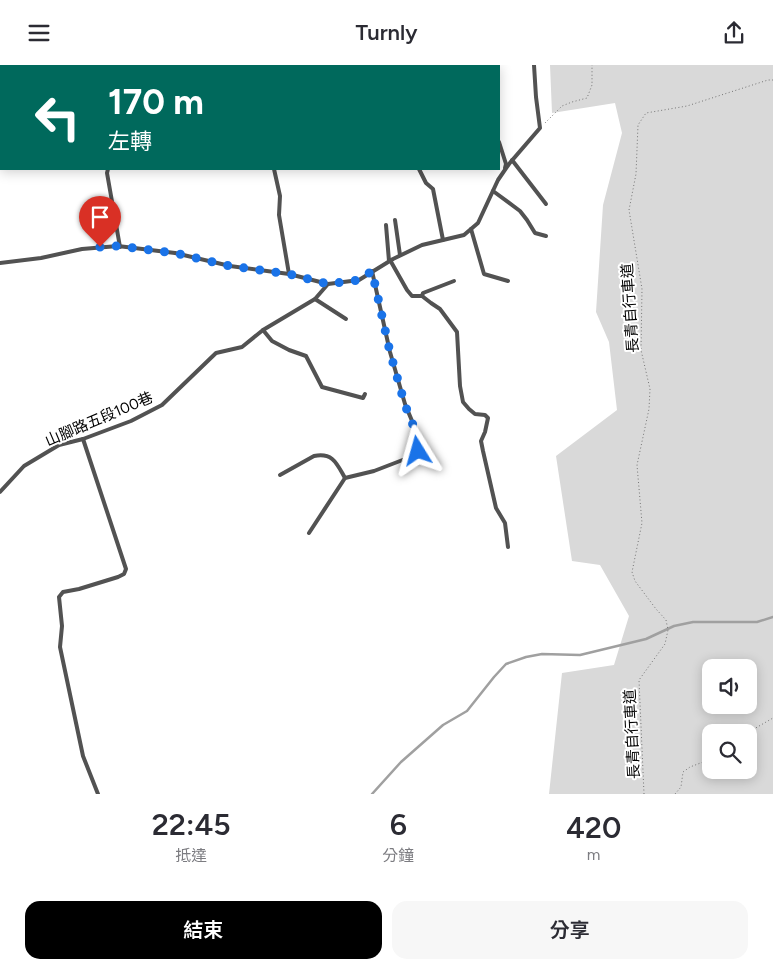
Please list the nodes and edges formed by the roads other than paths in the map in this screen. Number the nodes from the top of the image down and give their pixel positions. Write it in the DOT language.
graph roads {
  1 [pos="534,65"];
  2 [pos="500,145"];
  3 [pos="512,160"];
  4 [pos="108,170"];
  5 [pos="274,170"];
  6 [pos="419,170"];
  7 [pos="503,173"];
  8 [pos="493,191"];
  9 [pos="546,204"];
  10 [pos="395,220"];
  11 [pos="386,225"];
  12 [pos="471,229"];
  13 [pos="546,235"];
  14 [pos="443,240"];
  15 [pos="120,247"];
  16 [pos="400,255"];
  17 [pos="390,261"];
  18 [pos="0,263"];
  19 [pos="372,271"];
  20 [pos="289,274"];
  21 [pos="454,281"];
  22 [pos="508,281"];
  23 [pos="328,284"];
  24 [pos="422,296"];
  25 [pos="315,299"];
  26 [pos="346,319"];
  27 [pos="263,330"];
  28 [pos="365,394"];
  29 [pos="83,439"];
  30 [pos="280,475"];
  31 [pos="345,478"];
  32 [pos="0,492"];
  33 [pos="309,533"];
  34 [pos="508,547"];
  35 [pos="98,794"];
  1 -- 3 [label="lane"];
  2 -- 7 [label="lane"];
  3 -- 7 [label="lane"];
  3 -- 9 [label="lane"];
  4 -- 15 [label="lane"];
  5 -- 20 [label="lane"];
  6 -- 14 [label="lane"];
  7 -- 8 [label="lane"];
  8 -- 12 [label="lane"];
  8 -- 13 [label="lane"];
  10 -- 16 [label="lane"];
  11 -- 17 [label="lane"];
  12 -- 14 [label="lane"];
  12 -- 22 [label="lane"];
  14 -- 16 [label="lane"];
  15 -- 18 [label="lane"];
  15 -- 20 [label="lane"];
  16 -- 17 [label="lane"];
  17 -- 19 [label="lane"];
  17 -- 24 [label="lane"];
  19 -- 23 [label="lane"];
  19 -- 31 [label="lane"];
  20 -- 23 [label="lane"];
  21 -- 24 [label="lane"];
  23 -- 25 [label="lane, 山腳路五段100巷"];
  24 -- 34 [label="lane"];
  25 -- 26 [label="lane"];
  25 -- 27 [label="lane, 山腳路五段100巷"];
  27 -- 28 [label="lane"];
  27 -- 29 [label="lane, 山腳路五段100巷"];
  29 -- 32 [label="lane, 山腳路五段100巷"];
  29 -- 35 [label="lane"];
  30 -- 31 [label="lane"];
  31 -- 33 [label="lane"];
}
